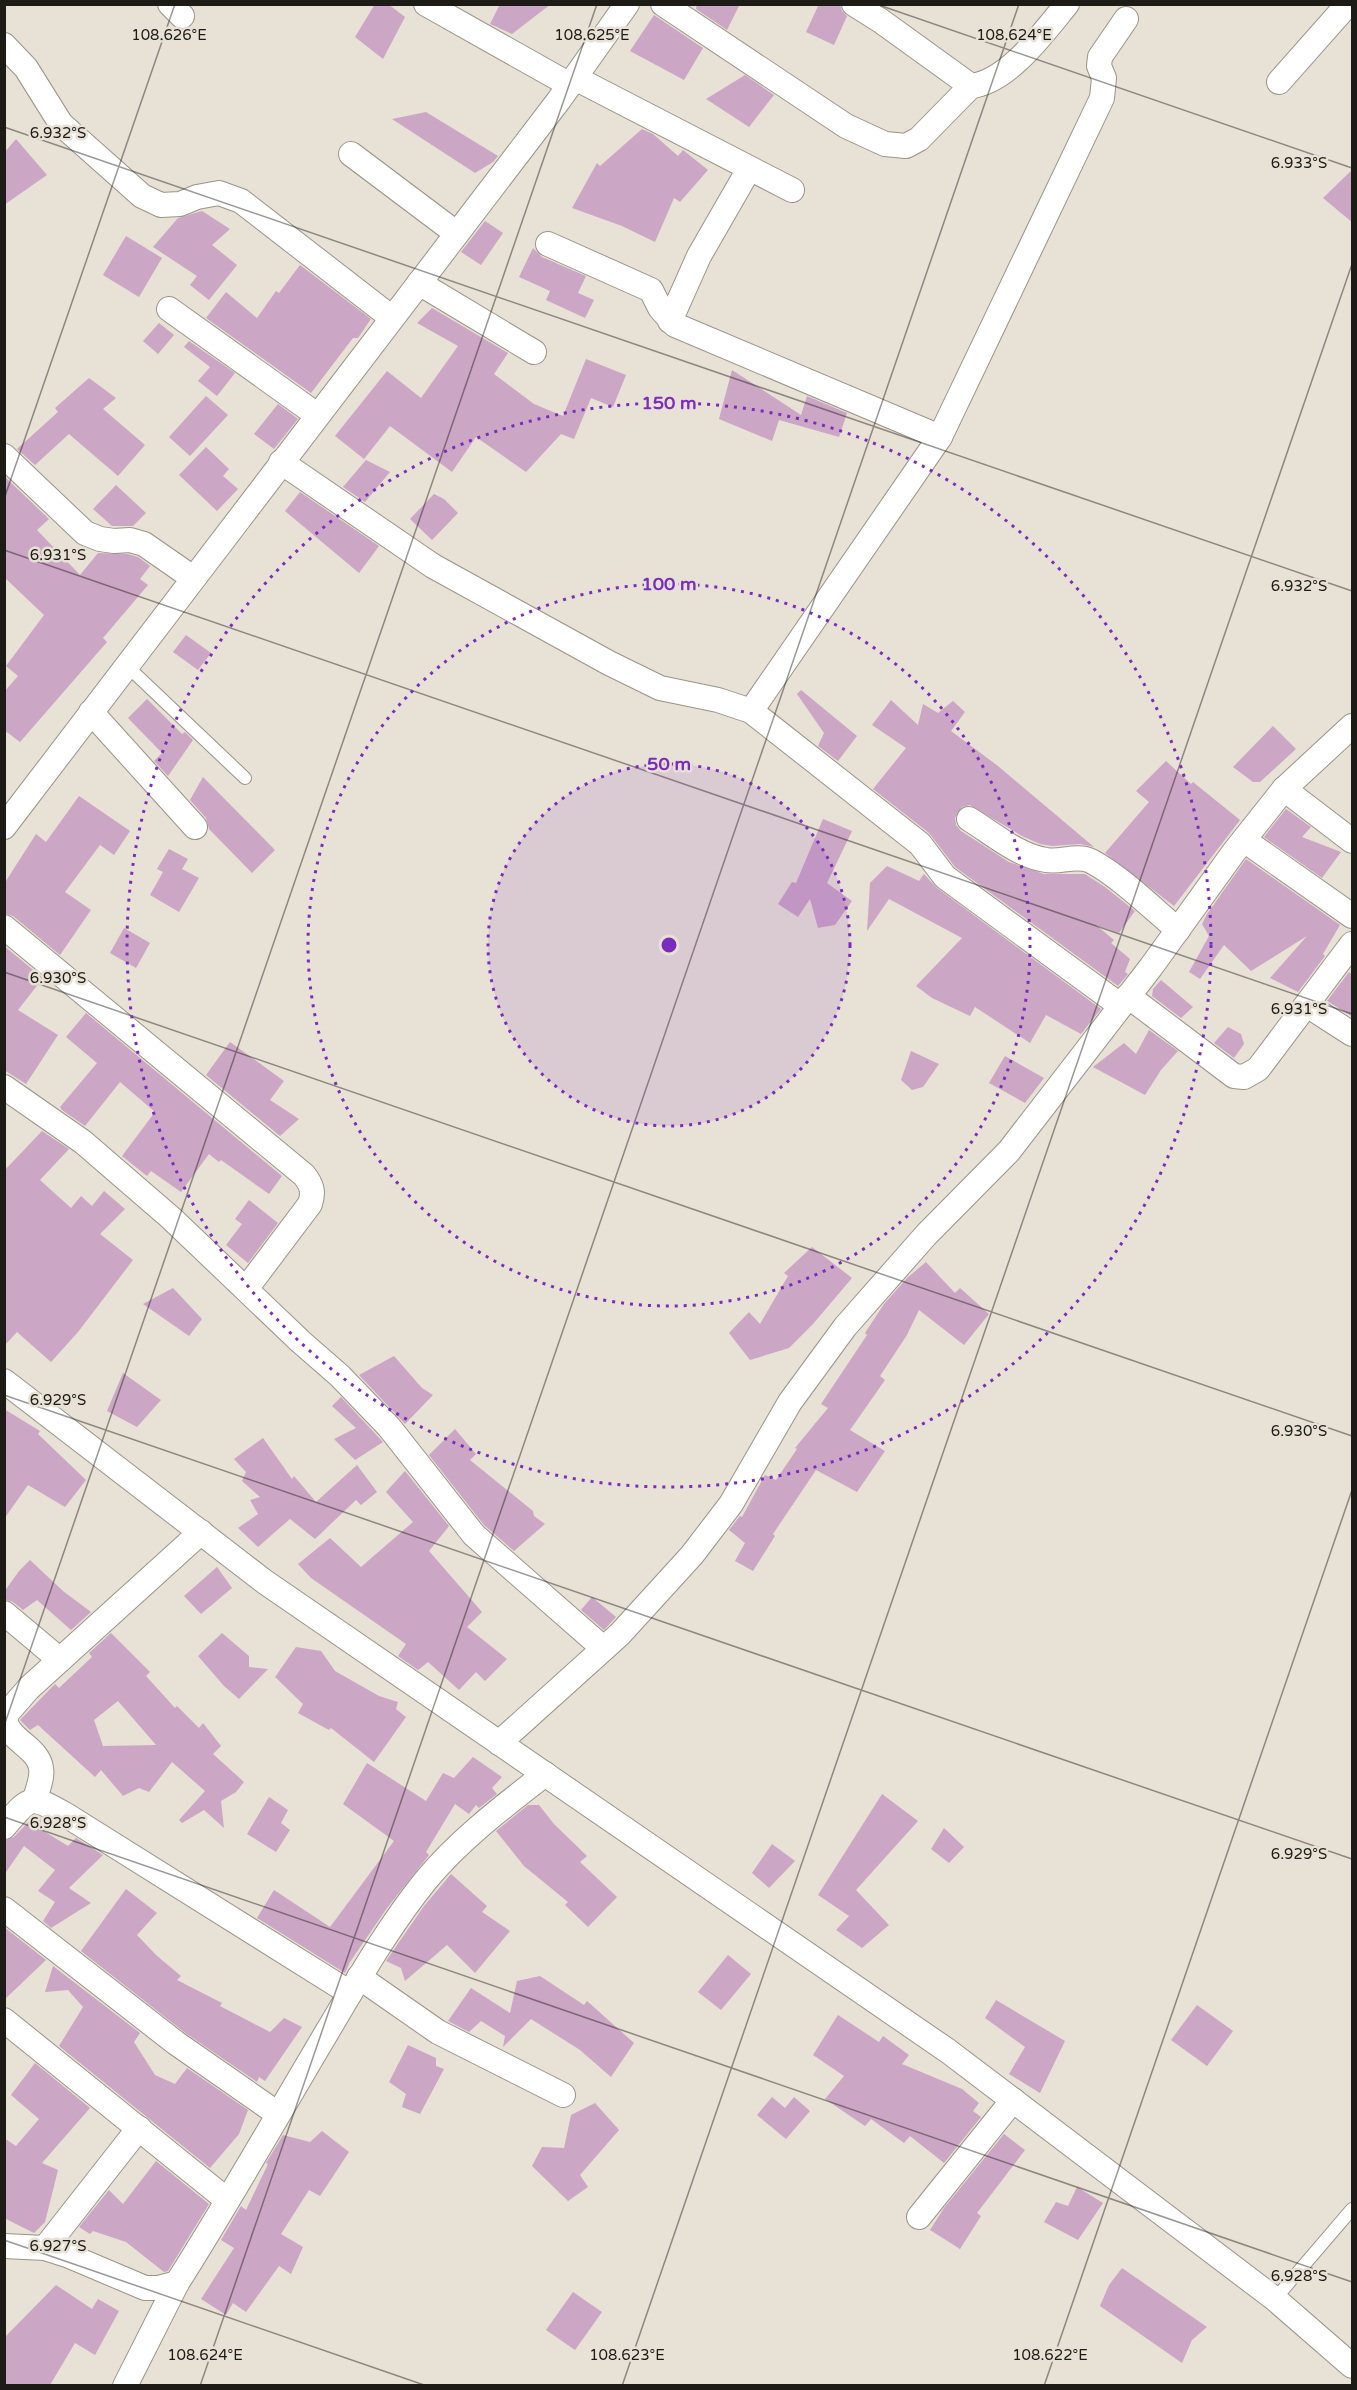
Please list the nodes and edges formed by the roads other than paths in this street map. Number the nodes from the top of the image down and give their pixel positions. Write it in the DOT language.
graph roads {
  1 [pos="426,4"];
  2 [pos="627,4"];
  3 [pos="663,4"];
  4 [pos="854,4"];
  5 [pos="1067,4"];
  6 [pos="1348,4"];
  7 [pos="1126,19"];
  8 [pos="6,50"];
  9 [pos="572,81"];
  10 [pos="1279,82"];
  11 [pos="971,86"];
  12 [pos="351,154"];
  13 [pos="749,169"];
  14 [pos="792,190"];
  15 [pos="456,233"];
  16 [pos="548,244"];
  17 [pos="418,283"];
  18 [pos="169,309"];
  19 [pos="392,318"];
  20 [pos="670,321"];
  21 [pos="534,352"];
  22 [pos="317,415"];
  23 [pos="940,437"];
  24 [pos="4,456"];
  25 [pos="281,462"];
  26 [pos="193,578"];
  27 [pos="126,665"];
  28 [pos="751,711"];
  29 [pos="91,712"];
  30 [pos="1353,726"];
  31 [pos="245,778"];
  32 [pos="1284,789"];
  33 [pos="969,819"];
  34 [pos="4,827"];
  35 [pos="195,827"];
  36 [pos="1244,840"];
  37 [pos="1353,841"];
  38 [pos="1353,916"];
  39 [pos="4,927"];
  40 [pos="1178,930"];
  41 [pos="1353,944"];
  42 [pos="1125,1001"];
  43 [pos="1307,1005"];
  44 [pos="1353,1034"];
  45 [pos="4,1087"];
  46 [pos="246,1289"];
  47 [pos="4,1381"];
  48 [pos="201,1532"];
  49 [pos="4,1613"];
  50 [pos="603,1648"];
  51 [pos="60,1660"];
  52 [pos="499,1743"];
  53 [pos="545,1774"];
  54 [pos="35,1800"];
  55 [pos="4,1827"];
  56 [pos="4,1909"];
  57 [pos="354,1985"];
  58 [pos="4,2020"];
  59 [pos="563,2095"];
  60 [pos="1013,2100"];
  61 [pos="278,2114"];
  62 [pos="139,2128"];
  63 [pos="227,2200"];
  64 [pos="1353,2209"];
  65 [pos="919,2217"];
  66 [pos="4,2246"];
  67 [pos="45,2248"];
  68 [pos="177,2283"];
  69 [pos="1275,2299"];
  70 [pos="1353,2366"];
  71 [pos="125,2385"];
  1 -- 9 [label="street"];
  2 -- 9 [label="street"];
  3 -- 11 [label="street"];
  4 -- 11 [label="street"];
  5 -- 11 [label="street"];
  6 -- 10 [label="street"];
  7 -- 23 [label="street"];
  8 -- 19 [label="street"];
  9 -- 13 [label="street"];
  9 -- 15 [label="street"];
  12 -- 15 [label="street"];
  13 -- 14 [label="street"];
  13 -- 20 [label="street"];
  15 -- 17 [label="street"];
  16 -- 20 [label="street"];
  17 -- 19 [label="street"];
  17 -- 21 [label="street"];
  18 -- 22 [label="street"];
  19 -- 22 [label="street"];
  20 -- 23 [label="street"];
  22 -- 25 [label="street"];
  23 -- 28 [label="street"];
  24 -- 26 [label="street"];
  25 -- 26 [label="street"];
  25 -- 28 [label="street"];
  26 -- 27 [label="street"];
  27 -- 29 [label="street"];
  27 -- 31 [label="lane"];
  28 -- 42 [label="street"];
  29 -- 34 [label="street"];
  29 -- 35 [label="street"];
  30 -- 32 [label="street"];
  32 -- 36 [label="street"];
  32 -- 37 [label="street"];
  33 -- 40 [label="street"];
  36 -- 38 [label="street"];
  36 -- 40 [label="street"];
  39 -- 46 [label="street"];
  40 -- 42 [label="street"];
  41 -- 43 [label="street"];
  42 -- 43 [label="street"];
  42 -- 50 [label="street"];
  43 -- 44 [label="street"];
  45 -- 46 [label="street"];
  46 -- 50 [label="street"];
  47 -- 48 [label="street"];
  48 -- 51 [label="street"];
  48 -- 52 [label="street"];
  49 -- 51 [label="street"];
  50 -- 52 [label="street"];
  51 -- 54 [label="street"];
  52 -- 53 [label="street"];
  53 -- 57 [label="street"];
  53 -- 60 [label="street"];
  54 -- 55 [label="street"];
  54 -- 57 [label="street"];
  56 -- 61 [label="street"];
  57 -- 59 [label="street"];
  57 -- 61 [label="street"];
  58 -- 62 [label="street"];
  60 -- 65 [label="street"];
  60 -- 69 [label="street"];
  61 -- 63 [label="street"];
  62 -- 63 [label="street"];
  62 -- 67 [label="street"];
  63 -- 68 [label="street"];
  64 -- 69 [label="lane"];
  66 -- 67 [label="street"];
  67 -- 68 [label="street"];
  68 -- 71 [label="street"];
  69 -- 70 [label="street"];
}
